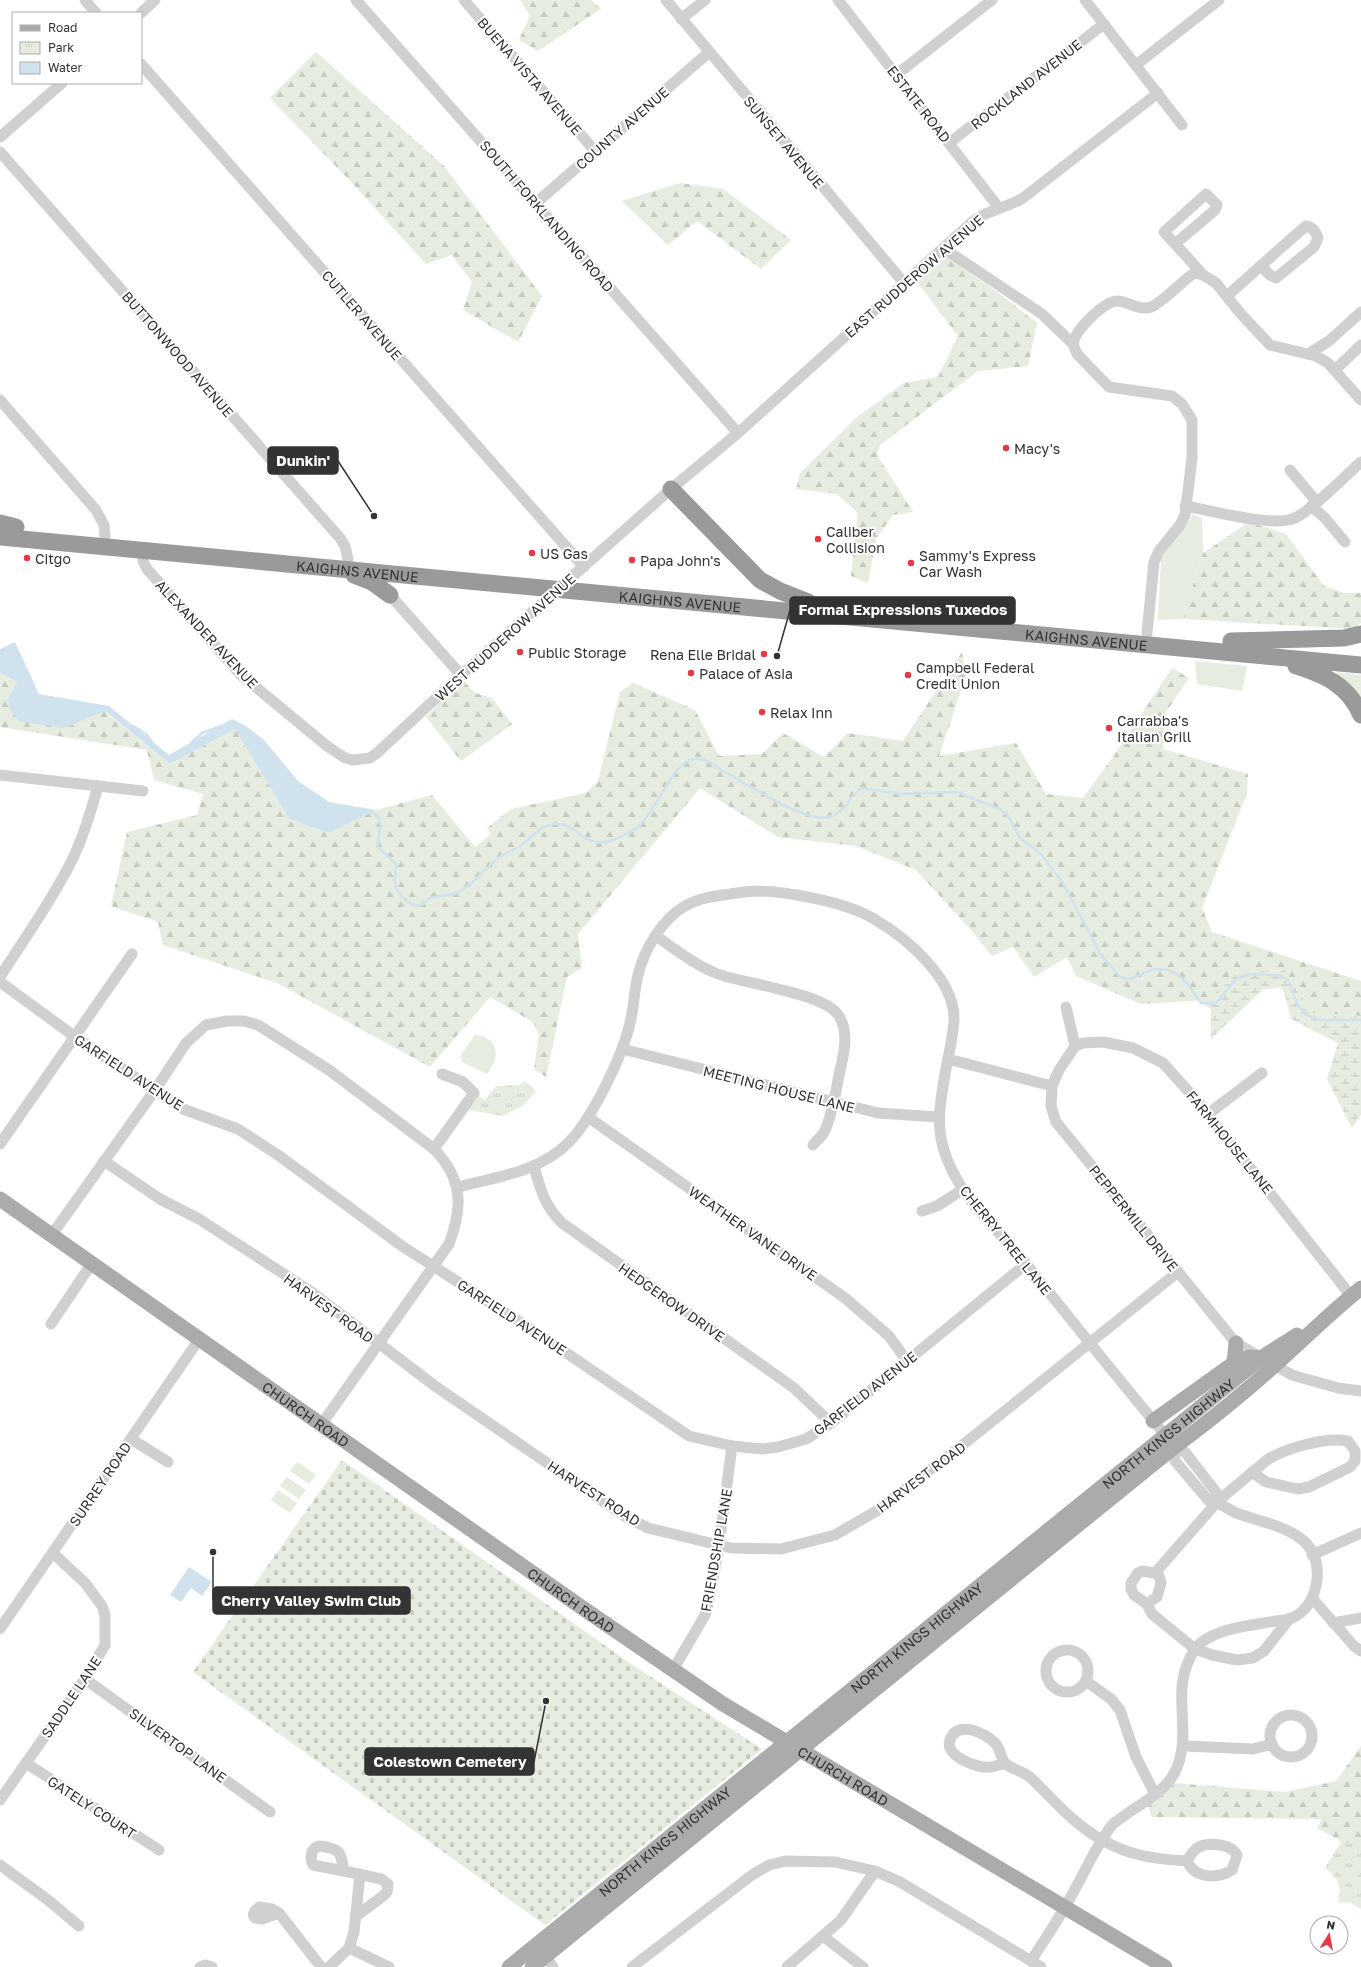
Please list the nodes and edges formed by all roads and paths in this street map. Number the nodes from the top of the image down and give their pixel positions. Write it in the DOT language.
graph roads {
  1 [pos="85,0"];
  2 [pos="155,0"];
  3 [pos="356,0"];
  4 [pos="464,0"];
  5 [pos="666,0"];
  6 [pos="705,0"];
  7 [pos="992,0"];
  8 [pos="1085,0"];
  9 [pos="1219,0"];
  10 [pos="843,2"];
  11 [pos="95,12"];
  12 [pos="142,12"];
  13 [pos="681,19"];
  14 [pos="1104,24"];
  15 [pos="708,53"];
  16 [pos="142,65"];
  17 [pos="1136,65"];
  18 [pos="896,75"];
  19 [pos="61,84"];
  20 [pos="1158,93"];
  21 [pos="1182,125"];
  22 [pos="0,138"];
  23 [pos="949,143"];
  24 [pos="595,151"];
  25 [pos="0,152"];
  26 [pos="536,203"];
  27 [pos="999,208"];
  28 [pos="1175,244"];
  29 [pos="943,248"];
  30 [pos="1260,266"];
  31 [pos="1203,275"];
  32 [pos="904,283"];
  33 [pos="1227,296"];
  34 [pos="1361,312"];
  35 [pos="1072,344"];
  36 [pos="1361,345"];
  37 [pos="1308,354"];
  38 [pos="1335,370"];
  39 [pos="0,400"];
  40 [pos="1361,400"];
  41 [pos="738,433"];
  42 [pos="1361,462"];
  43 [pos="1290,470"];
  44 [pos="671,489"];
  45 [pos="1314,504"];
  46 [pos="1185,506"];
  47 [pos="5,525"];
  48 [pos="105,536"];
  49 [pos="0,537"];
  50 [pos="1345,542"];
  51 [pos="142,550"];
  52 [pos="348,559"];
  53 [pos="319,567"];
  54 [pos="584,567"];
  55 [pos="564,585"];
  56 [pos="390,595"];
  57 [pos="808,602"];
  58 [pos="1147,633"];
  59 [pos="1361,634"];
  60 [pos="1231,641"];
  61 [pos="1361,653"];
  62 [pos="1263,656"];
  63 [pos="1361,664"];
  64 [pos="461,675"];
  65 [pos="1361,715"];
  66 [pos="362,760"];
  67 [pos="0,776"];
  68 [pos="98,786"];
  69 [pos="143,791"];
  70 [pos="656,936"];
  71 [pos="132,954"];
  72 [pos="0,976"];
  73 [pos="0,982"];
  74 [pos="1066,1007"];
  75 [pos="74,1036"];
  76 [pos="1075,1046"];
  77 [pos="622,1049"];
  78 [pos="948,1059"];
  79 [pos="1262,1073"];
  80 [pos="442,1074"];
  81 [pos="1052,1086"];
  82 [pos="155,1090"];
  83 [pos="834,1102"];
  84 [pos="1208,1114"];
  85 [pos="588,1117"];
  86 [pos="938,1117"];
  87 [pos="0,1144"];
  88 [pos="813,1145"];
  89 [pos="434,1150"];
  90 [pos="104,1161"];
  91 [pos="534,1167"];
  92 [pos="458,1187"];
  93 [pos="962,1190"];
  94 [pos="0,1199"];
  95 [pos="922,1211"];
  96 [pos="51,1236"];
  97 [pos="92,1264"];
  98 [pos="1026,1264"];
  99 [pos="434,1266"];
  100 [pos="1178,1272"];
  101 [pos="1356,1292"];
  102 [pos="1328,1314"];
  103 [pos="51,1324"];
  104 [pos="200,1338"];
  105 [pos="1088,1343"];
  106 [pos="1236,1343"];
  107 [pos="378,1344"];
  108 [pos="1261,1358"];
  109 [pos="907,1361"];
  110 [pos="1234,1363"];
  111 [pos="1274,1366"];
  112 [pos="1361,1391"];
  113 [pos="1154,1421"];
  114 [pos="831,1423"];
  115 [pos="321,1425"];
  116 [pos="131,1439"];
  117 [pos="1170,1442"];
  118 [pos="732,1446"];
  119 [pos="168,1462"];
  120 [pos="1252,1472"];
  121 [pos="1218,1501"];
  122 [pos="1358,1538"];
  123 [pos="719,1546"];
  124 [pos="53,1553"];
  125 [pos="1312,1555"];
  126 [pos="1155,1573"];
  127 [pos="1312,1598"];
  128 [pos="1147,1604"];
  129 [pos="1290,1618"];
  130 [pos="1361,1618"];
  131 [pos="1333,1623"];
  132 [pos="0,1629"];
  133 [pos="1195,1650"];
  134 [pos="1361,1651"];
  135 [pos="673,1670"];
  136 [pos="85,1679"];
  137 [pos="1086,1681"];
  138 [pos="786,1741"];
  139 [pos="1272,1744"];
  140 [pos="1184,1746"];
  141 [pos="800,1749"];
  142 [pos="26,1763"];
  143 [pos="1005,1763"];
  144 [pos="1155,1794"];
  145 [pos="0,1800"];
  146 [pos="270,1812"];
  147 [pos="1102,1840"];
  148 [pos="159,1850"];
  149 [pos="1186,1861"];
  150 [pos="0,1865"];
  151 [pos="344,1871"];
  152 [pos="875,1871"];
  153 [pos="360,1874"];
  154 [pos="1065,1908"];
  155 [pos="279,1913"];
  156 [pos="355,1917"];
  157 [pos="79,1926"];
  158 [pos="824,1937"];
  159 [pos="350,1948"];
  160 [pos="545,1956"];
  161 [pos="1030,1961"];
  162 [pos="200,1967"];
  163 [pos="212,1967"];
  164 [pos="321,1967"];
  165 [pos="329,1967"];
  166 [pos="389,1967"];
  167 [pos="509,1967"];
  168 [pos="532,1967"];
  169 [pos="632,1967"];
  170 [pos="787,1967"];
  171 [pos="863,1967"];
  172 [pos="1041,1967"];
  173 [pos="1165,1967"];
  1 -- 11 [label="street"];
  2 -- 12 [label="street"];
  3 -- 26 [label="street, SOUTH FORKLANDING ROAD"];
  4 -- 24 [label="street, BUENA VISTA AVENUE"];
  5 -- 13 [label="street, SUNSET AVENUE"];
  6 -- 13 [label="street"];
  7 -- 18 [label="street"];
  8 -- 14 [label="street"];
  9 -- 17 [label="street"];
  10 -- 18 [label="street, ESTATE ROAD"];
  13 -- 15 [label="street, SUNSET AVENUE"];
  14 -- 17 [label="street"];
  14 -- 23 [label="street, ROCKLAND AVENUE"];
  15 -- 24 [label="street, COUNTY AVENUE"];
  15 -- 32 [label="street, SUNSET AVENUE"];
  16 -- 54 [label="street, CUTLER AVENUE"];
  17 -- 20 [label="street"];
  18 -- 23 [label="street, ESTATE ROAD"];
  19 -- 22 [label="street"];
  20 -- 21 [label="street"];
  20 -- 27 [label="street, EAST RUDDEROW AVENUE"];
  23 -- 27 [label="street, ESTATE ROAD"];
  24 -- 26 [label="street, COUNTY AVENUE"];
  25 -- 52 [label="street, BUTTONWOOD AVENUE"];
  26 -- 41 [label="street, SOUTH FORKLANDING ROAD"];
  27 -- 29 [label="street, EAST RUDDEROW AVENUE"];
  28 -- 28 [label="street"];
  28 -- 31 [label="street"];
  29 -- 32 [label="street, EAST RUDDEROW AVENUE"];
  29 -- 35 [label="street"];
  30 -- 30 [label="street"];
  30 -- 33 [label="street"];
  31 -- 33 [label="street"];
  31 -- 35 [label="street"];
  32 -- 41 [label="street, EAST RUDDEROW AVENUE"];
  33 -- 37 [label="street"];
  34 -- 37 [label="street"];
  35 -- 46 [label="street"];
  36 -- 38 [label="street"];
  37 -- 38 [label="street"];
  38 -- 40 [label="street"];
  39 -- 48 [label="street"];
  41 -- 44 [label="street, WEST RUDDEROW AVENUE"];
  42 -- 45 [label="street"];
  43 -- 45 [label="street"];
  44 -- 54 [label="street, WEST RUDDEROW AVENUE"];
  44 -- 57 [label="highway"];
  45 -- 46 [label="street"];
  45 -- 50 [label="street"];
  46 -- 58 [label="street"];
  47 -- 48 [label="highway, KAIGHNS AVENUE"];
  48 -- 52 [label="highway, KAIGHNS AVENUE"];
  49 -- 51 [label="highway, KAIGHNS AVENUE"];
  51 -- 53 [label="highway, KAIGHNS AVENUE"];
  51 -- 66 [label="street, ALEXANDER AVENUE"];
  52 -- 55 [label="highway, KAIGHNS AVENUE"];
  53 -- 55 [label="highway, KAIGHNS AVENUE"];
  53 -- 56 [label="highway"];
  54 -- 55 [label="street, WEST RUDDEROW AVENUE"];
  55 -- 57 [label="highway, KAIGHNS AVENUE"];
  55 -- 62 [label="highway, KAIGHNS AVENUE"];
  55 -- 64 [label="street, WEST RUDDEROW AVENUE"];
  56 -- 64 [label="street"];
  57 -- 58 [label="highway, KAIGHNS AVENUE"];
  58 -- 60 [label="highway, KAIGHNS AVENUE"];
  59 -- 60 [label="highway"];
  60 -- 61 [label="highway, KAIGHNS AVENUE"];
  62 -- 63 [label="highway, KAIGHNS AVENUE"];
  62 -- 65 [label="highway"];
  64 -- 66 [label="street, WEST RUDDEROW AVENUE"];
  67 -- 68 [label="street"];
  68 -- 69 [label="street"];
  68 -- 72 [label="street"];
  70 -- 77 [label="street, CHERRY TREE LANE"];
  70 -- 78 [label="street, CHERRY TREE LANE"];
  70 -- 83 [label="street"];
  71 -- 75 [label="street"];
  73 -- 75 [label="street, GARFIELD AVENUE"];
  74 -- 76 [label="street"];
  75 -- 82 [label="street, GARFIELD AVENUE"];
  75 -- 87 [label="street"];
  76 -- 81 [label="street, PEPPERMILL DRIVE"];
  76 -- 84 [label="street, FARMHOUSE LANE"];
  77 -- 83 [label="street, MEETING HOUSE LANE"];
  77 -- 85 [label="street, CHERRY TREE LANE"];
  78 -- 81 [label="street"];
  78 -- 86 [label="street, CHERRY TREE LANE"];
  79 -- 84 [label="street"];
  80 -- 89 [label="street"];
  81 -- 100 [label="street, PEPPERMILL DRIVE"];
  82 -- 89 [label="street"];
  82 -- 90 [label="street"];
  82 -- 99 [label="street, GARFIELD AVENUE"];
  83 -- 86 [label="street, MEETING HOUSE LANE"];
  83 -- 88 [label="street"];
  84 -- 101 [label="street, FARMHOUSE LANE"];
  85 -- 91 [label="street, CHERRY TREE LANE"];
  85 -- 109 [label="street, WEATHER VANE DRIVE"];
  86 -- 93 [label="street, CHERRY TREE LANE"];
  89 -- 92 [label="street"];
  90 -- 96 [label="street"];
  90 -- 107 [label="street, HARVEST ROAD"];
  91 -- 92 [label="street, CHERRY TREE LANE"];
  91 -- 114 [label="street, HEDGEROW DRIVE"];
  92 -- 99 [label="street"];
  93 -- 95 [label="street"];
  93 -- 98 [label="street, CHERRY TREE LANE"];
  94 -- 96 [label="main road, CHURCH ROAD"];
  96 -- 97 [label="main road, CHURCH ROAD"];
  97 -- 103 [label="street"];
  97 -- 104 [label="main road, CHURCH ROAD"];
  98 -- 105 [label="street, CHERRY TREE LANE"];
  98 -- 109 [label="street, GARFIELD AVENUE"];
  99 -- 107 [label="street"];
  99 -- 118 [label="street, GARFIELD AVENUE"];
  100 -- 105 [label="street, HARVEST ROAD"];
  100 -- 106 [label="street, PEPPERMILL DRIVE"];
  101 -- 102 [label="main road, NORTH KINGS HIGHWAY"];
  102 -- 108 [label="main road, NORTH KINGS HIGHWAY"];
  102 -- 111 [label="main road, NORTH KINGS HIGHWAY"];
  104 -- 115 [label="main road, CHURCH ROAD"];
  104 -- 116 [label="street, SURREY ROAD"];
  105 -- 113 [label="street, CHERRY TREE LANE"];
  105 -- 123 [label="street, HARVEST ROAD"];
  106 -- 108 [label="street, PEPPERMILL DRIVE"];
  106 -- 110 [label="main road"];
  107 -- 115 [label="street"];
  107 -- 123 [label="street, HARVEST ROAD"];
  108 -- 110 [label="main road"];
  108 -- 111 [label="street, PEPPERMILL DRIVE"];
  108 -- 117 [label="main road, NORTH KINGS HIGHWAY"];
  109 -- 114 [label="street, GARFIELD AVENUE"];
  110 -- 113 [label="main road"];
  111 -- 112 [label="street, PEPPERMILL DRIVE"];
  111 -- 117 [label="main road, NORTH KINGS HIGHWAY"];
  113 -- 117 [label="street, CHERRY TREE LANE"];
  114 -- 118 [label="street, GARFIELD AVENUE"];
  115 -- 135 [label="main road, CHURCH ROAD"];
  116 -- 119 [label="street"];
  116 -- 124 [label="street, SURREY ROAD"];
  117 -- 121 [label="street, CHERRY TREE LANE"];
  117 -- 138 [label="main road, NORTH KINGS HIGHWAY"];
  117 -- 141 [label="main road, NORTH KINGS HIGHWAY"];
  118 -- 123 [label="street, FRIENDSHIP LANE"];
  120 -- 120 [label="street"];
  120 -- 121 [label="street"];
  121 -- 125 [label="street, CHERRY TREE LANE"];
  121 -- 126 [label="street"];
  122 -- 125 [label="street"];
  123 -- 135 [label="street, FRIENDSHIP LANE"];
  124 -- 132 [label="street, SURREY ROAD"];
  124 -- 136 [label="street, SADDLE LANE"];
  125 -- 127 [label="street, CHERRY TREE LANE"];
  126 -- 128 [label="street"];
  126 -- 128 [label="street"];
  127 -- 129 [label="street"];
  127 -- 131 [label="street"];
  128 -- 133 [label="street"];
  129 -- 133 [label="street"];
  129 -- 133 [label="street"];
  130 -- 131 [label="street"];
  131 -- 134 [label="street"];
  133 -- 140 [label="street"];
  135 -- 138 [label="main road, CHURCH ROAD"];
  136 -- 142 [label="street, SADDLE LANE"];
  136 -- 146 [label="street, SILVERTOP LANE"];
  137 -- 144 [label="street"];
  138 -- 141 [label="main road, CHURCH ROAD"];
  138 -- 160 [label="main road, NORTH KINGS HIGHWAY"];
  139 -- 140 [label="street"];
  140 -- 144 [label="street"];
  141 -- 154 [label="main road, CHURCH ROAD"];
  141 -- 160 [label="main road, NORTH KINGS HIGHWAY"];
  142 -- 145 [label="street, SADDLE LANE"];
  142 -- 148 [label="street, GATELY COURT"];
  143 -- 143 [label="street"];
  143 -- 147 [label="street"];
  144 -- 147 [label="street"];
  147 -- 149 [label="street"];
  147 -- 154 [label="street"];
  150 -- 157 [label="street"];
  151 -- 153 [label="street"];
  152 -- 158 [label="street"];
  152 -- 161 [label="street"];
  152 -- 169 [label="street"];
  153 -- 156 [label="street"];
  153 -- 156 [label="street"];
  154 -- 161 [label="street"];
  154 -- 173 [label="main road, CHURCH ROAD"];
  155 -- 164 [label="street"];
  156 -- 159 [label="street"];
  158 -- 170 [label="street"];
  158 -- 171 [label="street"];
  159 -- 165 [label="street"];
  159 -- 166 [label="street"];
  160 -- 167 [label="main road, NORTH KINGS HIGHWAY"];
  160 -- 168 [label="main road, NORTH KINGS HIGHWAY"];
  161 -- 172 [label="street"];
  162 -- 163 [label="street"];
}
